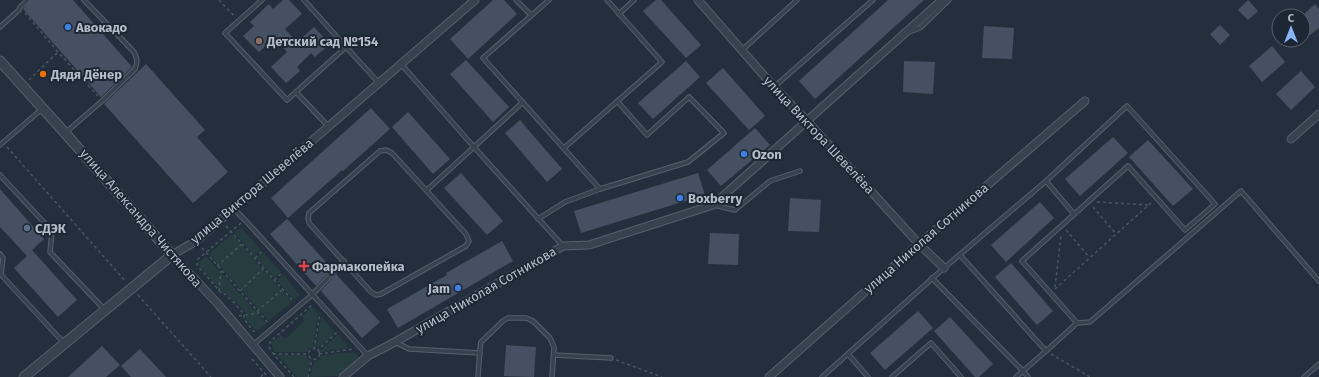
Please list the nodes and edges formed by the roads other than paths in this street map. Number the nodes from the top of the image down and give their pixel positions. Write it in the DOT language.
graph roads {
  1 [pos="28,0"];
  2 [pos="84,0"];
  3 [pos="262,0"];
  4 [pos="304,0"];
  5 [pos="475,0"];
  6 [pos="516,0"];
  7 [pos="549,0"];
  8 [pos="607,0"];
  9 [pos="634,0"];
  10 [pos="698,0"];
  11 [pos="797,0"];
  12 [pos="873,0"];
  13 [pos="942,0"];
  14 [pos="948,0"];
  15 [pos="619,14"];
  16 [pos="531,15"];
  17 [pos="0,26"];
  18 [pos="902,35"];
  19 [pos="346,46"];
  20 [pos="742,50"];
  21 [pos="0,61"];
  22 [pos="401,63"];
  23 [pos="379,82"];
  24 [pos="774,87"];
  25 [pos="296,92"];
  26 [pos="617,101"];
  27 [pos="1085,101"];
  28 [pos="523,102"];
  29 [pos="42,109"];
  30 [pos="1319,114"];
  31 [pos="807,121"];
  32 [pos="328,127"];
  33 [pos="65,133"];
  34 [pos="1291,139"];
  35 [pos="1,144"];
  36 [pos="474,147"];
  37 [pos="564,148"];
  38 [pos="800,171"];
  39 [pos="0,175"];
  40 [pos="1046,181"];
  41 [pos="600,189"];
  42 [pos="427,190"];
  43 [pos="713,205"];
  44 [pos="233,208"];
  45 [pos="1074,214"];
  46 [pos="538,219"];
  47 [pos="919,244"];
  48 [pos="563,246"];
  49 [pos="0,254"];
  50 [pos="172,255"];
  51 [pos="960,255"];
  52 [pos="344,261"];
  53 [pos="944,268"];
  54 [pos="932,278"];
  55 [pos="1319,281"];
  56 [pos="313,294"];
  57 [pos="105,310"];
  58 [pos="1077,323"];
  59 [pos="395,342"];
  60 [pos="65,343"];
  61 [pos="253,345"];
  62 [pos="1046,351"];
  63 [pos="480,353"];
  64 [pos="848,354"];
  65 [pos="554,355"];
  66 [pos="368,356"];
  67 [pos="610,358"];
  68 [pos="1319,364"];
  69 [pos="1023,371"];
  70 [pos="30,375"];
  71 [pos="280,377"];
  72 [pos="342,377"];
  73 [pos="478,377"];
  74 [pos="552,377"];
  75 [pos="769,377"];
  76 [pos="822,377"];
  77 [pos="868,377"];
  78 [pos="892,377"];
  79 [pos="961,377"];
  80 [pos="1016,377"];
  81 [pos="1028,377"];
  82 [pos="1304,377"];
  1 -- 17 [label="lane"];
  2 -- 33 [label="lane"];
  3 -- 25 [label="lane"];
  4 -- 19 [label="lane"];
  5 -- 22 [label="street, улица Виктора Шевелёва"];
  6 -- 16 [label="lane"];
  7 -- 16 [label="lane"];
  8 -- 15 [label="lane"];
  9 -- 15 [label="lane"];
  10 -- 20 [label="street, улица Виктора Шевелёва"];
  11 -- 20 [label="lane"];
  12 -- 24 [label="lane"];
  13 -- 18 [label="street, улица Николая Сотникова"];
  14 -- 18 [label="lane"];
  15 -- 26 [label="lane"];
  16 -- 28 [label="lane"];
  18 -- 31 [label="street, улица Николая Сотникова"];
  19 -- 23 [label="lane"];
  19 -- 25 [label="lane"];
  20 -- 24 [label="street, улица Виктора Шевелёва"];
  21 -- 29 [label="street, улица Александра Чистякова"];
  22 -- 23 [label="street, улица Виктора Шевелёва"];
  22 -- 36 [label="lane"];
  23 -- 32 [label="street, улица Виктора Шевелёва"];
  24 -- 31 [label="street, улица Виктора Шевелёва"];
  25 -- 32 [label="lane"];
  26 -- 37 [label="lane"];
  26 -- 41 [label="lane"];
  27 -- 47 [label="street, улица Николая Сотникова"];
  28 -- 36 [label="lane"];
  28 -- 37 [label="lane"];
  29 -- 33 [label="street, улица Александра Чистякова"];
  29 -- 35 [label="lane"];
  30 -- 34 [label="street"];
  31 -- 43 [label="street, улица Николая Сотникова"];
  31 -- 47 [label="street, улица Виктора Шевелёва"];
  32 -- 44 [label="street, улица Виктора Шевелёва"];
  33 -- 50 [label="street, улица Александра Чистякова"];
  36 -- 42 [label="lane"];
  36 -- 46 [label="lane"];
  37 -- 41 [label="lane"];
  38 -- 43 [label="lane"];
  39 -- 57 [label="lane"];
  40 -- 45 [label="lane"];
  40 -- 45 [label="lane"];
  40 -- 51 [label="lane"];
  41 -- 46 [label="lane"];
  42 -- 52 [label="lane"];
  42 -- 52 [label="lane"];
  43 -- 48 [label="street, улица Николая Сотникова"];
  44 -- 50 [label="street, улица Виктора Шевелёва"];
  44 -- 56 [label="lane"];
  45 -- 58 [label="lane"];
  46 -- 48 [label="lane"];
  47 -- 53 [label="street, улица Виктора Шевелёва"];
  47 -- 75 [label="street, улица Николая Сотникова"];
  48 -- 59 [label="street, улица Николая Сотникова"];
  49 -- 60 [label="lane"];
  50 -- 57 [label="street, улица Виктора Шевелёва"];
  50 -- 61 [label="street, улица Александра Чистякова"];
  51 -- 53 [label="lane"];
  51 -- 62 [label="lane"];
  52 -- 56 [label="lane"];
  53 -- 54 [label="lane"];
  54 -- 64 [label="lane"];
  54 -- 69 [label="lane"];
  55 -- 58 [label="lane"];
  56 -- 61 [label="lane"];
  56 -- 66 [label="lane"];
  57 -- 60 [label="street, улица Виктора Шевелёва"];
  58 -- 62 [label="lane"];
  59 -- 63 [label="lane"];
  59 -- 66 [label="street, улица Николая Сотникова"];
  60 -- 70 [label="street, улица Виктора Шевелёва"];
  61 -- 71 [label="street, улица Александра Чистякова"];
  62 -- 69 [label="lane"];
  63 -- 65 [label="lane"];
  63 -- 73 [label="lane"];
  64 -- 76 [label="lane"];
  64 -- 77 [label="lane"];
  65 -- 67 [label="lane"];
  65 -- 74 [label="lane"];
  66 -- 72 [label="street, улица Николая Сотникова"];
  68 -- 82 [label="lane"];
  69 -- 80 [label="lane"];
  69 -- 81 [label="lane"];
  78 -- 79 [label="lane"];
}
